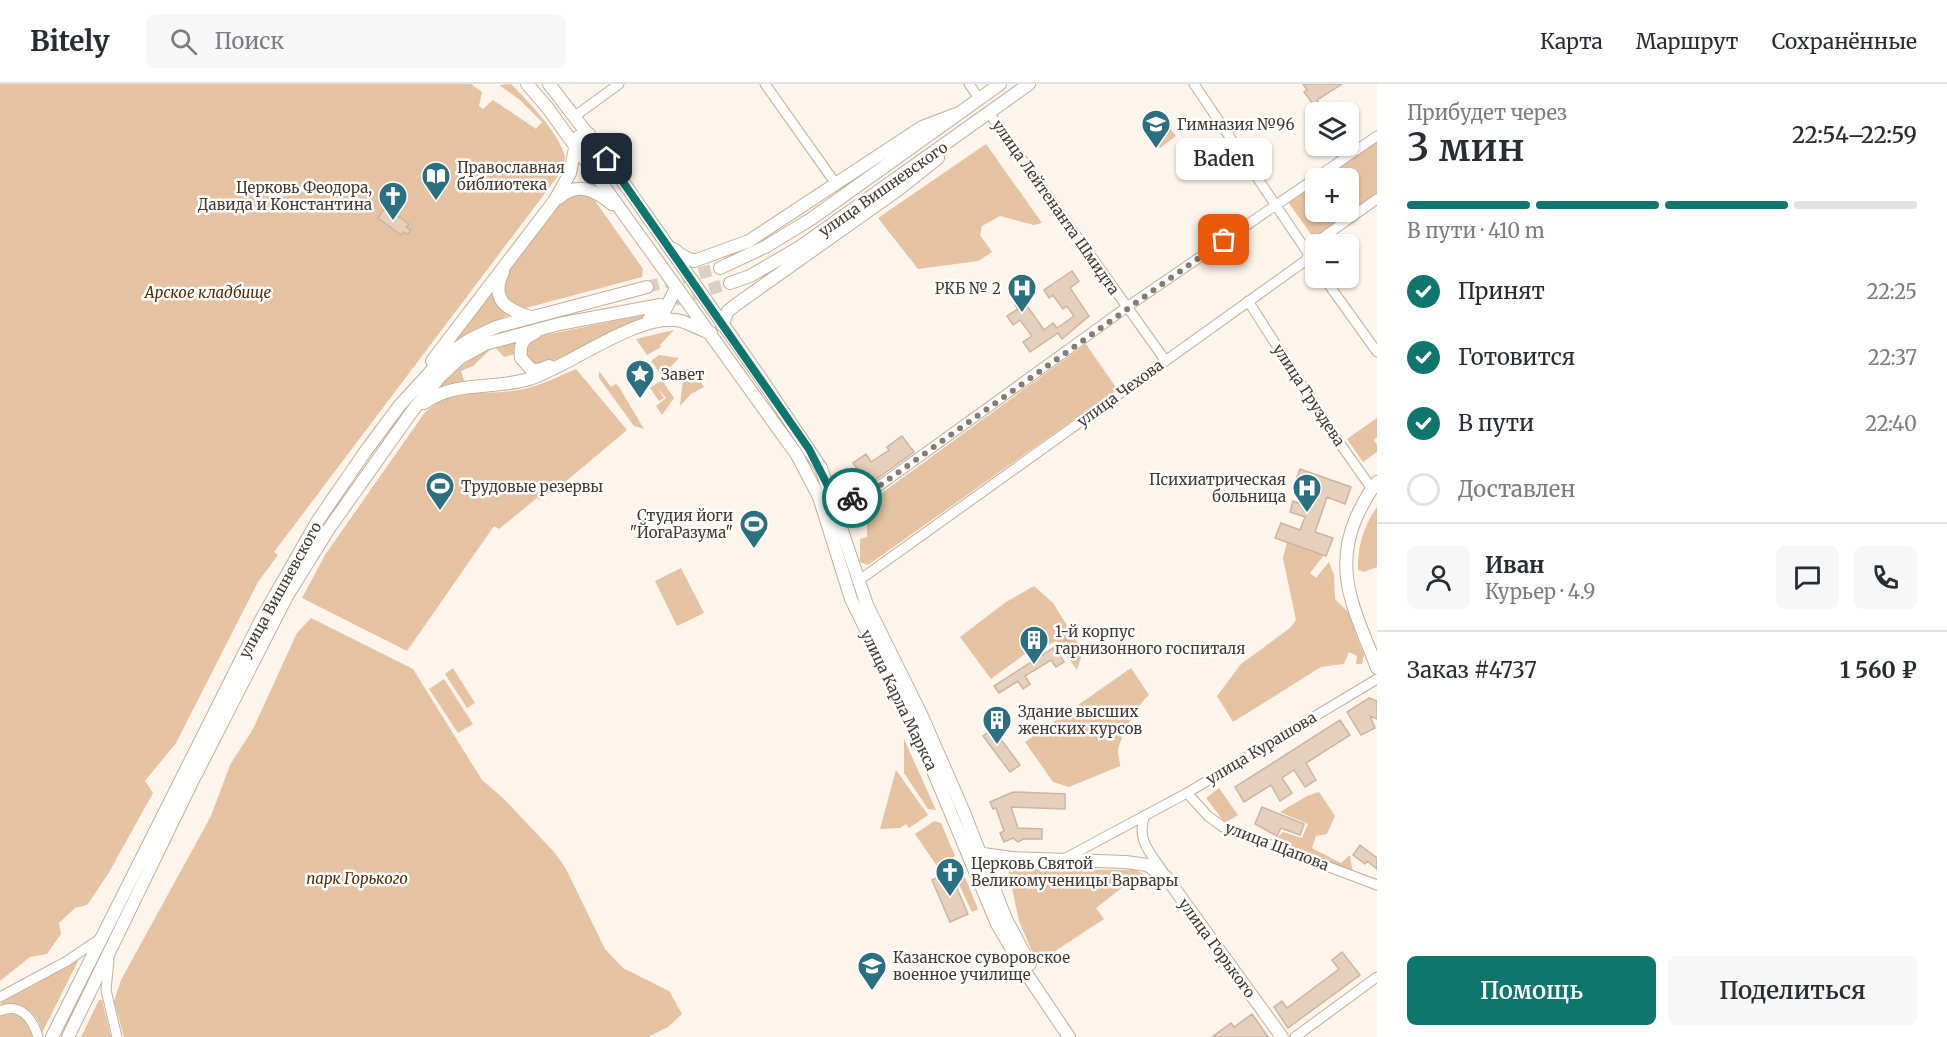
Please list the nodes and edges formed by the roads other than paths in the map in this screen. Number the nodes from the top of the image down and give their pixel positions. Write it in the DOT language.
graph roads {
  1 [pos="527,84"];
  2 [pos="549,84"];
  3 [pos="619,84"];
  4 [pos="765,84"];
  5 [pos="969,84"];
  6 [pos="999,84"];
  7 [pos="1029,84"];
  8 [pos="1194,84"];
  9 [pos="979,98"];
  10 [pos="989,113"];
  11 [pos="956,114"];
  12 [pos="575,116"];
  13 [pos="561,126"];
  14 [pos="589,134"];
  15 [pos="956,136"];
  16 [pos="1377,136"];
  17 [pos="575,146"];
  18 [pos="836,184"];
  19 [pos="1377,199"];
  20 [pos="1275,205"];
  21 [pos="624,216"];
  22 [pos="1328,234"];
  23 [pos="662,237"];
  24 [pos="1305,250"];
  25 [pos="1305,261"];
  26 [pos="720,268"];
  27 [pos="730,283"];
  28 [pos="647,287"];
  29 [pos="676,288"];
  30 [pos="1331,288"];
  31 [pos="1248,301"];
  32 [pos="660,304"];
  33 [pos="1127,307"];
  34 [pos="530,316"];
  35 [pos="559,324"];
  36 [pos="722,325"];
  37 [pos="711,333"];
  38 [pos="1377,352"];
  39 [pos="1165,360"];
  40 [pos="400,405"];
  41 [pos="413,410"];
  42 [pos="828,486"];
  43 [pos="1374,486"];
  44 [pos="858,581"];
  45 [pos="1377,668"];
  46 [pos="1377,679"];
  47 [pos="1186,793"];
  48 [pos="1145,815"];
  49 [pos="974,854"];
  50 [pos="1062,860"];
  51 [pos="1166,877"];
  52 [pos="1377,885"];
  53 [pos="101,938"];
  54 [pos="112,946"];
  55 [pos="1377,978"];
  56 [pos="0,997"];
  57 [pos="0,1011"];
  58 [pos="38,1037"];
  59 [pos="52,1037"];
  60 [pos="68,1037"];
  61 [pos="117,1037"];
  62 [pos="1069,1037"];
  63 [pos="1078,1037"];
  64 [pos="1282,1037"];
  65 [pos="1294,1037"];
  1 -- 13 [label="main road"];
  2 -- 12 [label="main road"];
  3 -- 12 [label="street"];
  4 -- 18 [label="street"];
  5 -- 9 [label="street"];
  6 -- 9 [label="main road, улица Вишневского"];
  7 -- 10 [label="main road, улица Вишневского"];
  8 -- 20 [label="street"];
  9 -- 11 [label="main road, улица Вишневского"];
  10 -- 15 [label="main road, улица Вишневского"];
  10 -- 33 [label="street, улица Лейтенанта Шмидта"];
  11 -- 18 [label="main road"];
  11 -- 26 [label="main road, улица Вишневского"];
  12 -- 13 [label="main road"];
  12 -- 14 [label="main road"];
  13 -- 17 [label="main road"];
  14 -- 17 [label="main road"];
  14 -- 23 [label="main road"];
  15 -- 27 [label="main road, улица Вишневского"];
  15 -- 36 [label="main road"];
  16 -- 20 [label="street"];
  17 -- 21 [label="main road"];
  17 -- 40 [label="main road"];
  18 -- 23 [label="main road"];
  19 -- 22 [label="street, улица Чехова"];
  20 -- 24 [label="street"];
  20 -- 33 [label="street"];
  21 -- 29 [label="main road, улица Карла Маркса"];
  21 -- 34 [label="main road"];
  23 -- 36 [label="main road, улица Карла Маркса"];
  25 -- 31 [label="street, улица Чехова"];
  28 -- 34 [label="main road, улица Вишневского"];
  29 -- 35 [label="main road"];
  29 -- 37 [label="main road, улица Карла Маркса"];
  30 -- 38 [label="street"];
  31 -- 39 [label="street, улица Чехова"];
  31 -- 43 [label="street, улица Груздева"];
  32 -- 35 [label="main road, улица Вишневского"];
  33 -- 39 [label="street, улица Лейтенанта Шмидта"];
  33 -- 42 [label="street"];
  34 -- 40 [label="main road, улица Вишневского"];
  35 -- 41 [label="main road, улица Вишневского"];
  36 -- 42 [label="main road, улица Карла Маркса"];
  37 -- 41 [label="main road"];
  37 -- 49 [label="main road, улица Карла Маркса"];
  39 -- 44 [label="street, улица Чехова"];
  40 -- 53 [label="main road, улица Вишневского"];
  41 -- 54 [label="main road, улица Вишневского"];
  42 -- 44 [label="main road, улица Карла Маркса"];
  43 -- 45 [label="main road"];
  44 -- 49 [label="main road, улица Карла Маркса"];
  46 -- 47 [label="street, улица Курашова"];
  47 -- 48 [label="street, улица Курашова"];
  47 -- 52 [label="street, улица Щапова"];
  48 -- 50 [label="street, улица Курашова"];
  48 -- 51 [label="street"];
  49 -- 50 [label="main road, улица Горького"];
  49 -- 62 [label="main road, улица Карла Маркса"];
  49 -- 63 [label="main road, улица Карла Маркса"];
  50 -- 51 [label="main road, улица Горького"];
  51 -- 64 [label="main road, улица Горького"];
  53 -- 56 [label="street"];
  53 -- 59 [label="main road, улица Вишневского"];
  54 -- 60 [label="main road, улица Вишневского"];
  54 -- 61 [label="street"];
  55 -- 65 [label="street"];
  57 -- 58 [label="street"];
}
